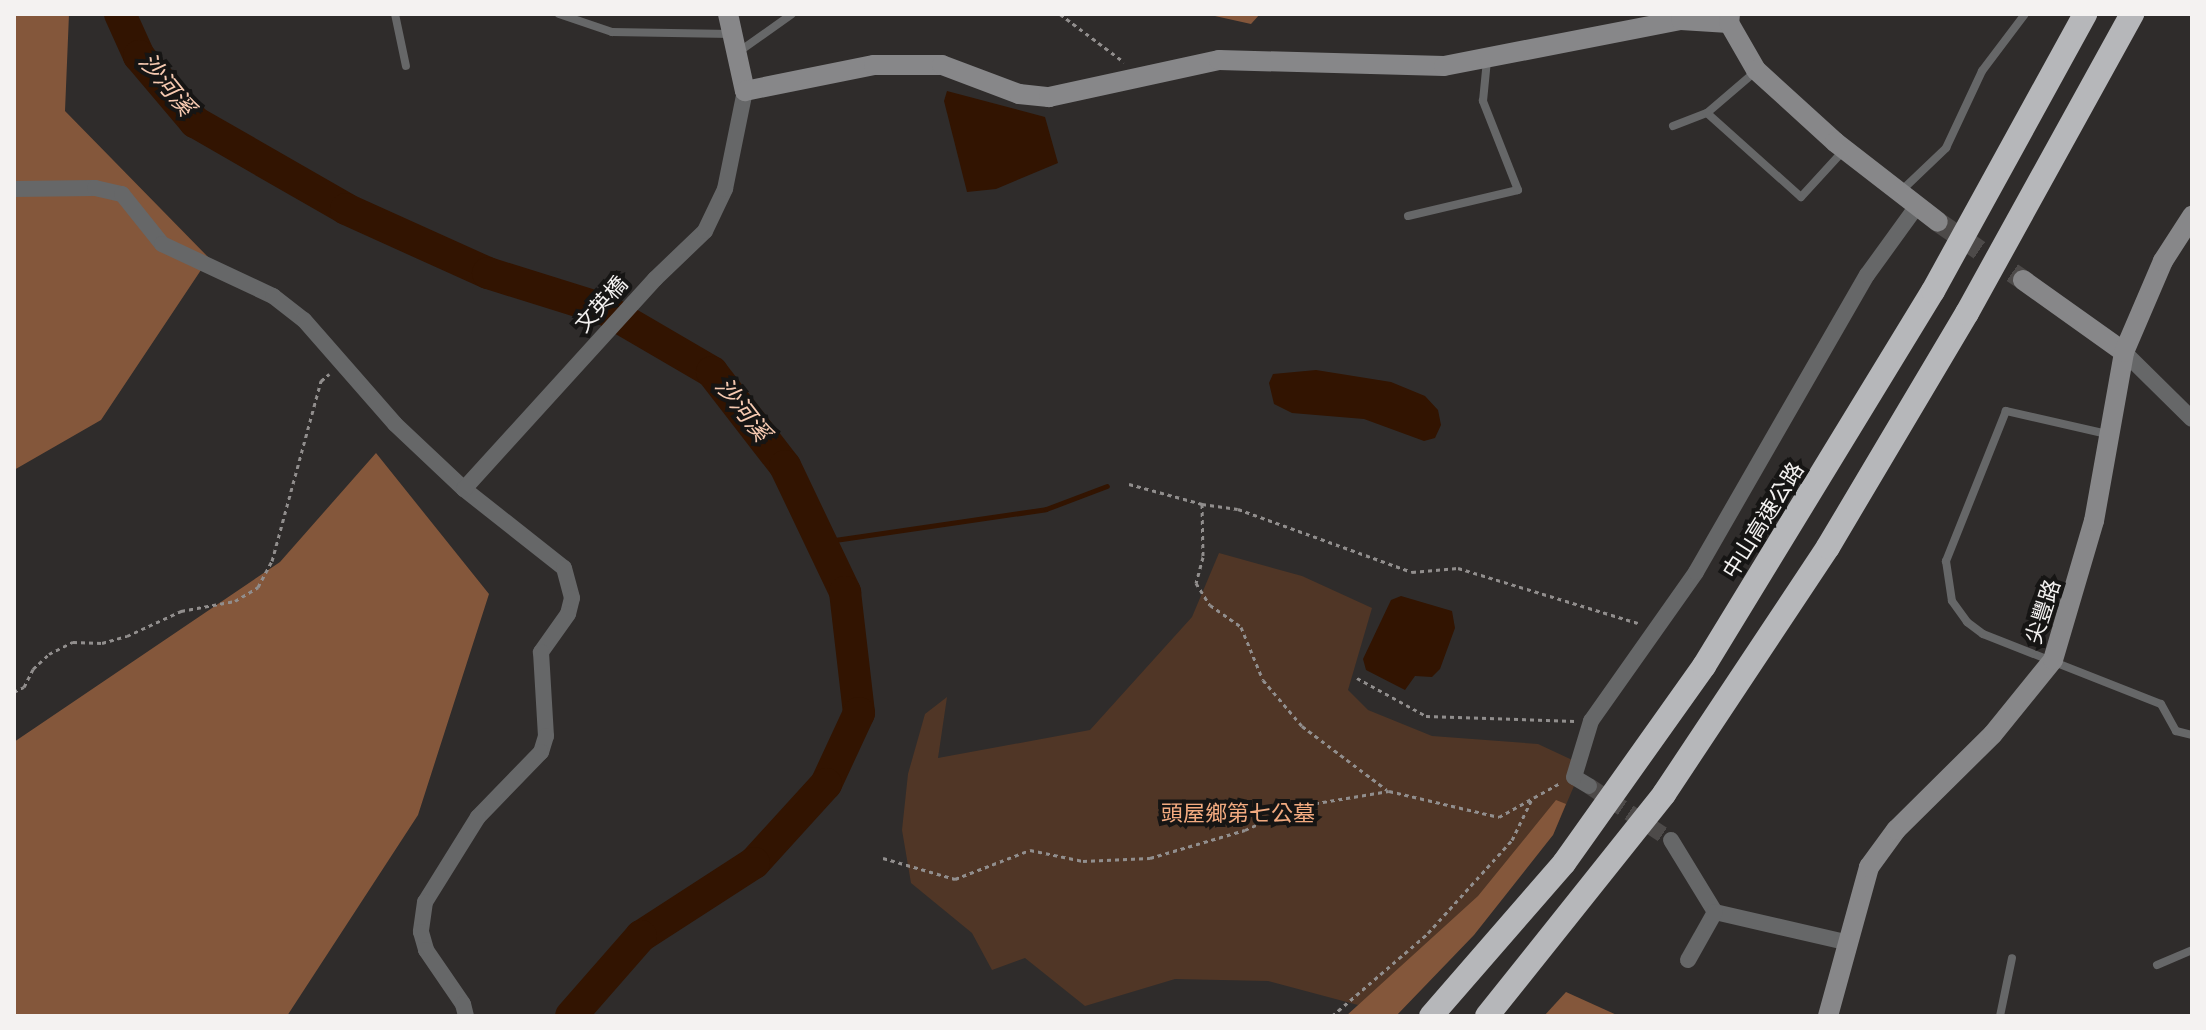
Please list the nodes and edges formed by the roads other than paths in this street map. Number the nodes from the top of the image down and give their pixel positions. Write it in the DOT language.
graph roads {
  1 [pos="395,14"];
  2 [pos="559,14"];
  3 [pos="792,14"];
  4 [pos="2025,14"];
  5 [pos="2085,14"];
  6 [pos="2132,14"];
  7 [pos="1730,19"];
  8 [pos="732,31"];
  9 [pos="1488,60"];
  10 [pos="406,66"];
  11 [pos="1756,70"];
  12 [pos="745,91"];
  13 [pos="1707,113"];
  14 [pos="1673,126"];
  15 [pos="1844,150"];
  16 [pos="14,189"];
  17 [pos="1899,192"];
  18 [pos="1917,206"];
  19 [pos="1408,216"];
  20 [pos="2192,216"];
  21 [pos="1938,222"];
  22 [pos="2023,280"];
  23 [pos="2124,352"];
  24 [pos="2192,419"];
  25 [pos="2107,434"];
  26 [pos="464,489"];
  27 [pos="2053,660"];
  28 [pos="2192,735"];
  29 [pos="1581,781"];
  30 [pos="1671,840"];
  31 [pos="1715,912"];
  32 [pos="1849,943"];
  33 [pos="2192,950"];
  34 [pos="2012,958"];
  35 [pos="1688,960"];
  36 [pos="2157,965"];
  37 [pos="466,1016"];
  38 [pos="1431,1016"];
  39 [pos="1487,1016"];
  40 [pos="1828,1016"];
  41 [pos="2000,1016"];
  1 -- 10 [label="lane"];
  2 -- 8 [label="lane"];
  3 -- 8 [label="lane"];
  4 -- 17 [label="lane"];
  5 -- 38 [label="highway, 中山高速公路"];
  6 -- 39 [label="highway"];
  7 -- 9 [label="street"];
  7 -- 11 [label="street"];
  8 -- 12 [label="street"];
  9 -- 12 [label="street"];
  9 -- 19 [label="lane"];
  11 -- 13 [label="lane"];
  11 -- 15 [label="street"];
  12 -- 26 [label="street, 文英橋"];
  13 -- 14 [label="lane"];
  13 -- 15 [label="lane"];
  15 -- 17 [label="street"];
  16 -- 26 [label="street"];
  17 -- 18 [label="street"];
  18 -- 21 [label="street"];
  18 -- 29 [label="street"];
  20 -- 23 [label="street, 尖豐路"];
  22 -- 23 [label="street"];
  23 -- 24 [label="street"];
  23 -- 25 [label="street, 尖豐路"];
  25 -- 27 [label="street, 尖豐路"];
  25 -- 27 [label="lane"];
  26 -- 37 [label="street"];
  27 -- 28 [label="lane"];
  27 -- 32 [label="street, 尖豐路"];
  30 -- 31 [label="street"];
  31 -- 32 [label="street"];
  31 -- 35 [label="street"];
  32 -- 40 [label="street, 尖豐路"];
  33 -- 36 [label="lane"];
  34 -- 41 [label="lane"];
}
